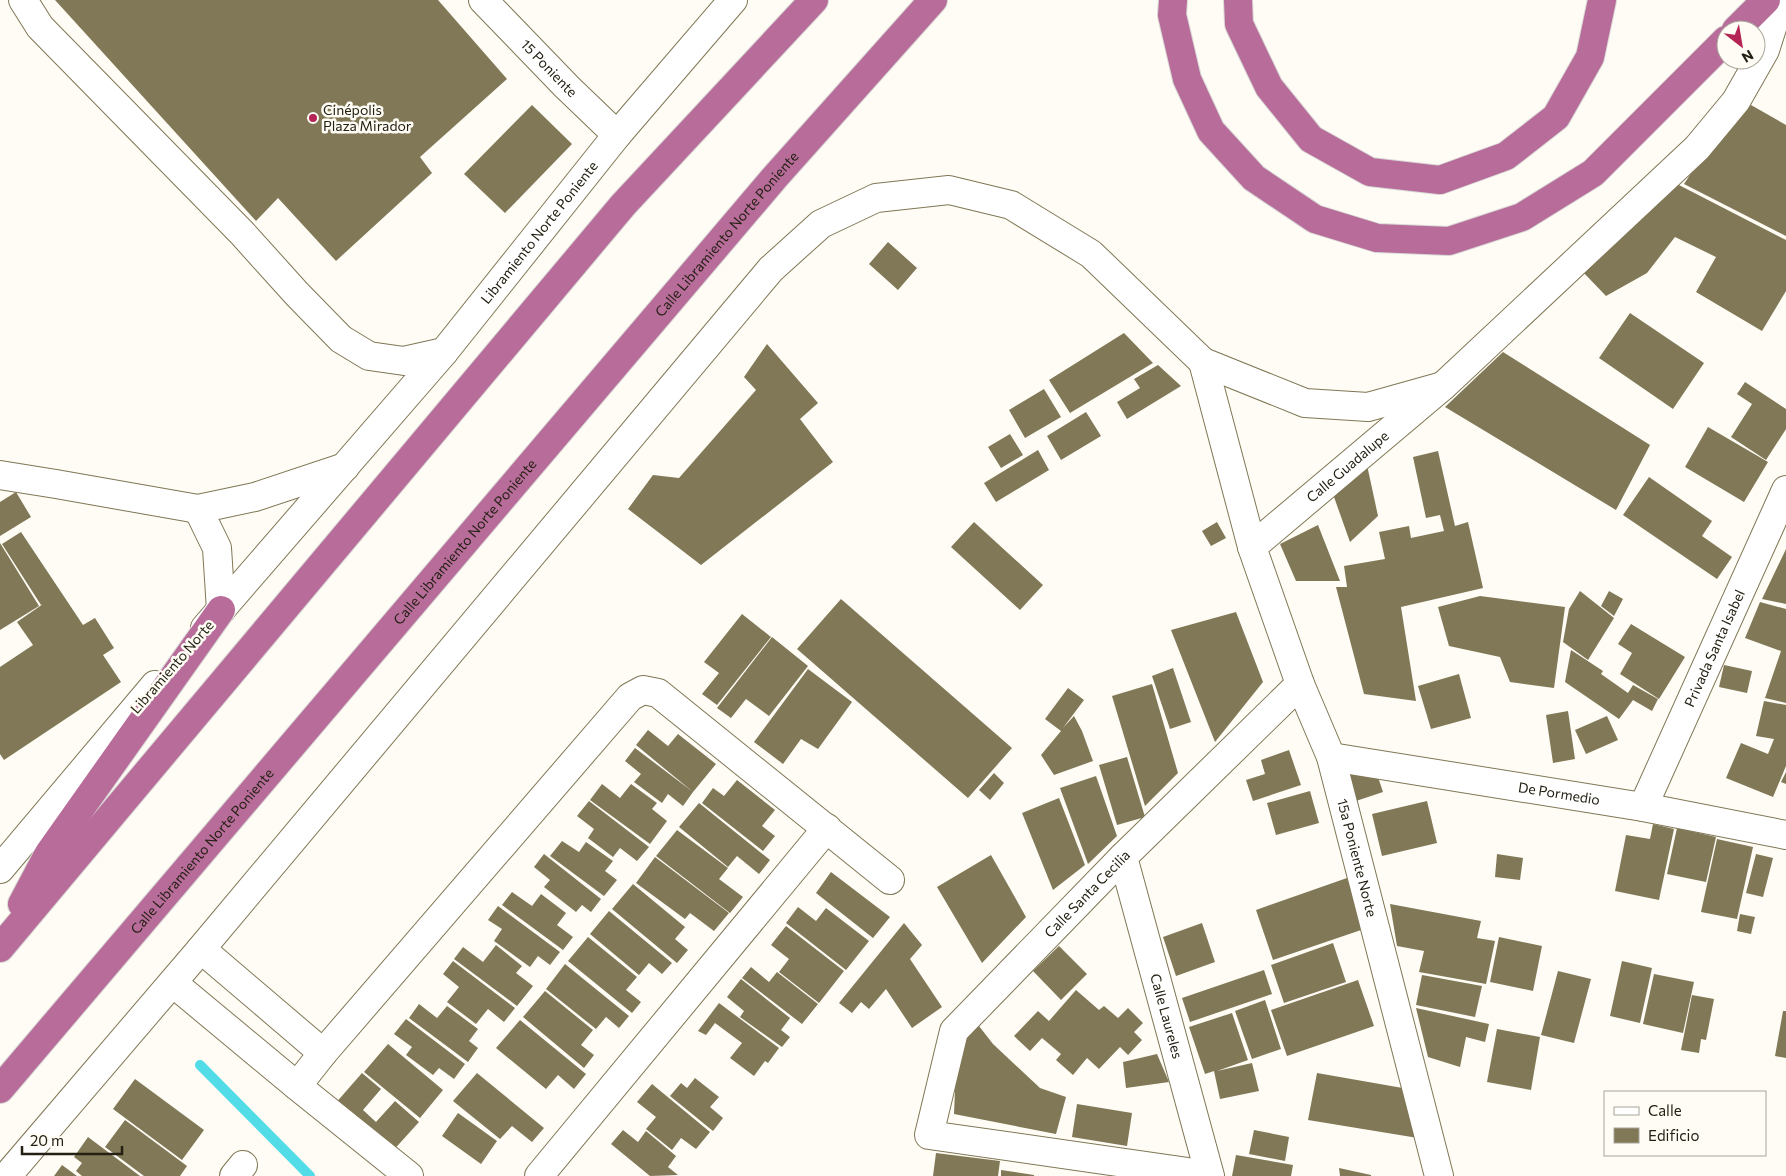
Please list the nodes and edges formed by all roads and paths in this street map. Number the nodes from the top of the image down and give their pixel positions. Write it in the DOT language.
graph roads {
  1 [pos="23,0"];
  2 [pos="483,0"];
  3 [pos="734,0"];
  4 [pos="814,0"];
  5 [pos="933,0"];
  6 [pos="1173,0"];
  7 [pos="1238,0"];
  8 [pos="1602,0"];
  9 [pos="1766,0"];
  10 [pos="1781,0"];
  11 [pos="1746,20"];
  12 [pos="1716,50"];
  13 [pos="617,134"];
  14 [pos="444,352"];
  15 [pos="1203,362"];
  16 [pos="1443,386"];
  17 [pos="346,466"];
  18 [pos="0,476"];
  19 [pos="1786,490"];
  20 [pos="198,509"];
  21 [pos="1252,547"];
  22 [pos="221,610"];
  23 [pos="1300,684"];
  24 [pos="1331,757"];
  25 [pos="1643,807"];
  26 [pos="827,828"];
  27 [pos="1786,836"];
  28 [pos="1123,857"];
  29 [pos="1,865"];
  30 [pos="890,880"];
  31 [pos="0,947"];
  32 [pos="201,949"];
  33 [pos="173,983"];
  34 [pos="249,990"];
  35 [pos="221,1023"];
  36 [pos="323,1054"];
  37 [pos="297,1086"];
  38 [pos="0,1089"];
  39 [pos="7,1176"];
  40 [pos="409,1176"];
  41 [pos="539,1176"];
  42 [pos="1210,1176"];
  43 [pos="1438,1176"];
  1 -- 14 [label="street"];
  2 -- 13 [label="street, 15 Poniente"];
  3 -- 13 [label="street, Libramiento Norte Poniente"];
  4 -- 31 [label="highway"];
  5 -- 38 [label="highway, Calle Libramiento Norte Poniente"];
  6 -- 12 [label="highway"];
  7 -- 8 [label="highway"];
  9 -- 11 [label="highway"];
  10 -- 16 [label="street, Calle Guadalupe"];
  13 -- 14 [label="street, Libramiento Norte Poniente"];
  14 -- 17 [label="street, Libramiento Norte Poniente"];
  15 -- 16 [label="street"];
  15 -- 21 [label="street, 15a Poniente Norte"];
  15 -- 32 [label="street"];
  16 -- 21 [label="street, Calle Guadalupe"];
  17 -- 20 [label="street"];
  17 -- 22 [label="street, Libramiento Norte"];
  18 -- 20 [label="street"];
  19 -- 25 [label="street, Privada Santa Isabel"];
  20 -- 22 [label="street"];
  21 -- 23 [label="street, 15a Poniente Norte"];
  22 -- 29 [label="street, Libramiento Norte"];
  22 -- 31 [label="highway"];
  23 -- 24 [label="street, 15a Poniente Norte"];
  23 -- 28 [label="street, Calle Santa Cecilia"];
  24 -- 25 [label="street, De Pormedio"];
  24 -- 43 [label="street, 15a Poniente Norte"];
  25 -- 27 [label="street, De Pormedio"];
  26 -- 30 [label="street"];
  26 -- 36 [label="street"];
  26 -- 41 [label="street"];
  28 -- 42 [label="street, Calle Laureles"];
  28 -- 42 [label="street, Calle Santa Cecilia"];
  32 -- 33 [label="street"];
  32 -- 34 [label="street"];
  33 -- 35 [label="street"];
  33 -- 39 [label="street"];
  34 -- 35 [label="street"];
  34 -- 36 [label="street"];
  35 -- 37 [label="street"];
  36 -- 37 [label="street"];
  37 -- 40 [label="street"];
}
